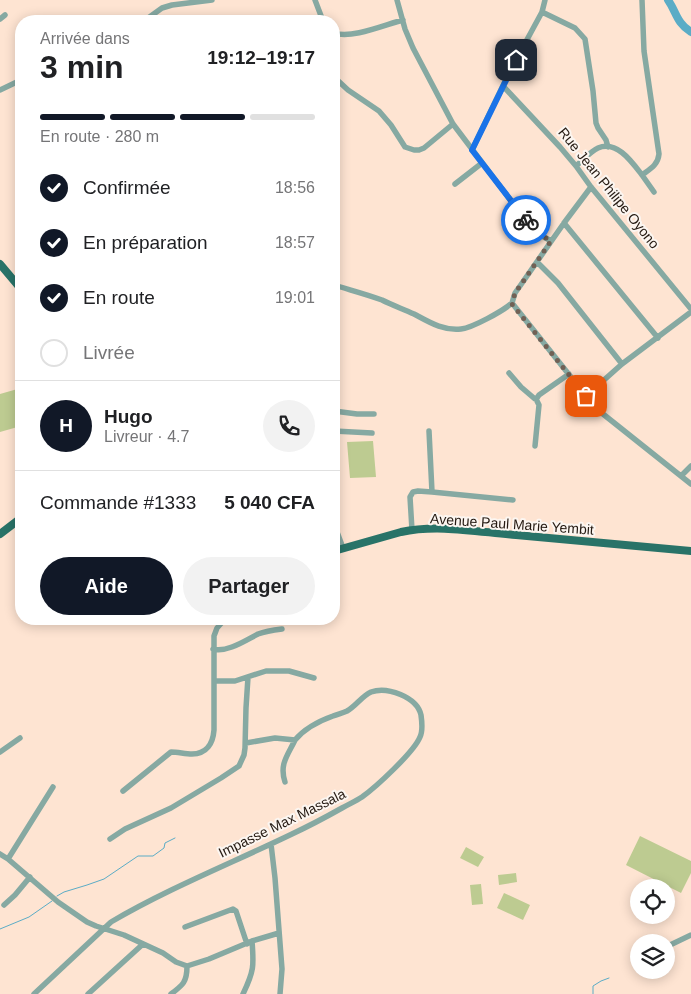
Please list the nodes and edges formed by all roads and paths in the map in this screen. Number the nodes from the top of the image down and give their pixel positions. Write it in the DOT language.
graph roads {
  1 [pos="212,0"];
  2 [pos="315,0"];
  3 [pos="397,0"];
  4 [pos="545,0"];
  5 [pos="642,0"];
  6 [pos="542,12"];
  7 [pos="152,15"];
  8 [pos="321,15"];
  9 [pos="403,20"];
  10 [pos="340,34"];
  11 [pos="15,83"];
  12 [pos="340,83"];
  13 [pos="503,86"];
  14 [pos="0,90"];
  15 [pos="453,124"];
  16 [pos="608,147"];
  17 [pos="472,150"];
  18 [pos="482,163"];
  19 [pos="576,166"];
  20 [pos="642,175"];
  21 [pos="455,184"];
  22 [pos="591,187"];
  23 [pos="654,192"];
  24 [pos="564,223"];
  25 [pos="551,241"];
  26 [pos="537,262"];
  27 [pos="0,264"];
  28 [pos="15,282"];
  29 [pos="340,287"];
  30 [pos="512,304"];
  31 [pos="691,310"];
  32 [pos="658,338"];
  33 [pos="622,364"];
  34 [pos="509,373"];
  35 [pos="569,374"];
  36 [pos="586,396"];
  37 [pos="536,399"];
  38 [pos="340,412"];
  39 [pos="374,414"];
  40 [pos="340,431"];
  41 [pos="429,431"];
  42 [pos="372,433"];
  43 [pos="536,446"];
  44 [pos="691,466"];
  45 [pos="681,476"];
  46 [pos="691,484"];
  47 [pos="432,492"];
  48 [pos="513,500"];
  49 [pos="15,523"];
  50 [pos="412,530"];
  51 [pos="0,534"];
  52 [pos="340,540"];
  53 [pos="343,548"];
  54 [pos="340,549"];
  55 [pos="691,551"];
  56 [pos="220,625"];
  57 [pos="282,629"];
  58 [pos="213,649"];
  59 [pos="248,677"];
  60 [pos="314,678"];
  61 [pos="215,681"];
  62 [pos="20,738"];
  63 [pos="295,740"];
  64 [pos="246,743"];
  65 [pos="0,752"];
  66 [pos="285,782"];
  67 [pos="53,787"];
  68 [pos="122,790"];
  69 [pos="110,839"];
  70 [pos="271,844"];
  71 [pos="0,854"];
  72 [pos="8,859"];
  73 [pos="30,877"];
  74 [pos="4,905"];
  75 [pos="185,927"];
  76 [pos="105,928"];
  77 [pos="279,933"];
  78 [pos="691,935"];
  79 [pos="249,942"];
  80 [pos="675,943"];
  81 [pos="143,944"];
  82 [pos="186,966"];
  83 [pos="34,994"];
  84 [pos="88,994"];
  85 [pos="171,994"];
  86 [pos="243,994"];
  87 [pos="280,994"];
  1 -- 7 [label="street"];
  2 -- 8 [label="street"];
  3 -- 9 [label="street"];
  4 -- 6 [label="street"];
  5 -- 20 [label="street"];
  6 -- 13 [label="street"];
  6 -- 16 [label="street"];
  9 -- 10 [label="street"];
  9 -- 15 [label="street"];
  11 -- 14 [label="street"];
  12 -- 15 [label="street"];
  13 -- 17 [label="street"];
  13 -- 19 [label="street, Rue Jean Philipe Oyono"];
  15 -- 17 [label="street"];
  16 -- 19 [label="street"];
  16 -- 20 [label="street"];
  17 -- 18 [label="street"];
  18 -- 21 [label="street"];
  18 -- 25 [label="street"];
  19 -- 22 [label="street, Rue Jean Philipe Oyono"];
  20 -- 23 [label="street"];
  22 -- 24 [label="street"];
  22 -- 31 [label="street, Rue Jean Philipe Oyono"];
  24 -- 25 [label="street"];
  24 -- 32 [label="street"];
  25 -- 26 [label="street"];
  26 -- 30 [label="street"];
  26 -- 33 [label="street"];
  27 -- 28 [label="main road"];
  29 -- 30 [label="street"];
  30 -- 35 [label="street"];
  31 -- 32 [label="street"];
  32 -- 33 [label="street"];
  33 -- 36 [label="street"];
  34 -- 37 [label="street"];
  35 -- 36 [label="street"];
  35 -- 37 [label="street"];
  36 -- 45 [label="street"];
  37 -- 43 [label="street"];
  38 -- 39 [label="street"];
  40 -- 42 [label="street"];
  41 -- 47 [label="street"];
  44 -- 45 [label="street"];
  45 -- 46 [label="street"];
  47 -- 48 [label="street"];
  47 -- 50 [label="street"];
  49 -- 51 [label="main road"];
  50 -- 53 [label="main road, Avenue Paul Marie Yembit"];
  50 -- 55 [label="main road, Avenue Paul Marie Yembit"];
  52 -- 53 [label="street"];
  53 -- 54 [label="main road, Avenue Paul Marie Yembit"];
  56 -- 58 [label="street"];
  57 -- 58 [label="street"];
  58 -- 61 [label="street"];
  59 -- 60 [label="street"];
  59 -- 61 [label="street"];
  59 -- 64 [label="street"];
  61 -- 68 [label="street"];
  62 -- 65 [label="street"];
  63 -- 64 [label="street"];
  63 -- 66 [label="street, Impasse Max Massala"];
  63 -- 70 [label="street, Impasse Max Massala"];
  64 -- 69 [label="street"];
  67 -- 72 [label="street"];
  70 -- 76 [label="street, Impasse Max Massala"];
  70 -- 77 [label="street"];
  71 -- 72 [label="street"];
  72 -- 73 [label="street"];
  73 -- 74 [label="street"];
  73 -- 76 [label="street"];
  75 -- 79 [label="street"];
  76 -- 81 [label="street"];
  76 -- 83 [label="street, Impasse Max Massala"];
  77 -- 79 [label="street"];
  77 -- 87 [label="street"];
  78 -- 80 [label="street"];
  79 -- 82 [label="street"];
  79 -- 86 [label="street"];
  81 -- 82 [label="street"];
  81 -- 84 [label="street"];
  82 -- 85 [label="street"];
}
